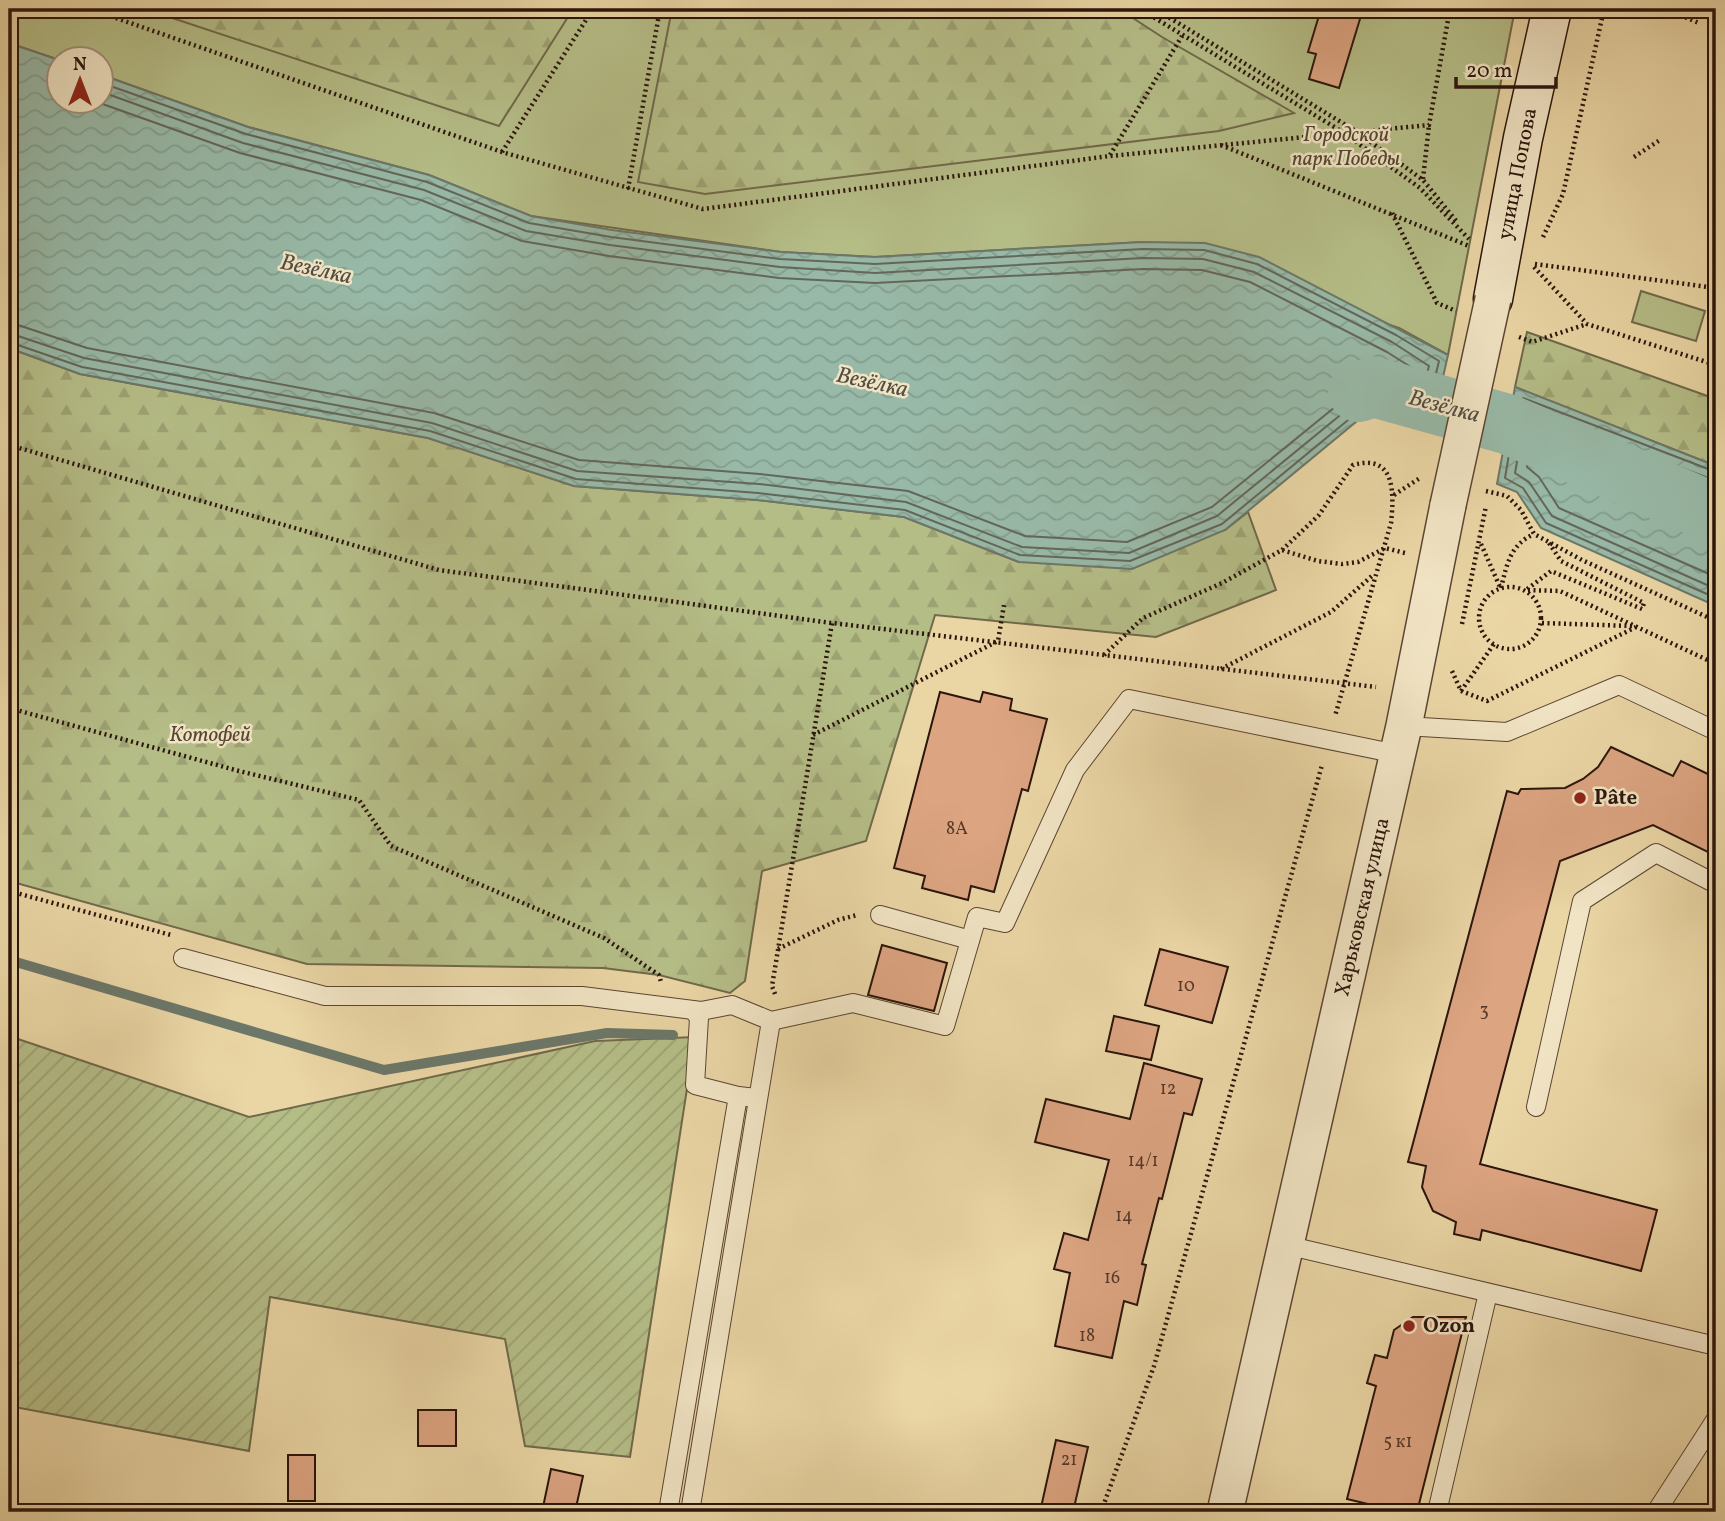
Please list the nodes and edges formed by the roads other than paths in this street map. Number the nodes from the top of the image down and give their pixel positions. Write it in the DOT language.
graph roads {
  1 [pos="1552,9"];
  2 [pos="1493,299"];
  3 [pos="1716,731"];
  4 [pos="1400,740"];
  5 [pos="1716,884"];
  6 [pos="880,915"];
  7 [pos="970,940"];
  8 [pos="183,958"];
  9 [pos="694,1011"];
  10 [pos="771,1021"];
  11 [pos="738,1096"];
  12 [pos="757,1098"];
  13 [pos="1536,1107"];
  14 [pos="1286,1245"];
  15 [pos="1488,1293"];
  16 [pos="1716,1346"];
  17 [pos="1716,1419"];
  18 [pos="668,1512"];
  19 [pos="690,1512"];
  20 [pos="1225,1512"];
  21 [pos="1437,1512"];
  22 [pos="1656,1512"];
  1 -- 2 [label="main road, улица Попова"];
  2 -- 4 [label="street, Харьковская улица, bridge"];
  3 -- 4 [label="lane"];
  4 -- 7 [label="lane"];
  4 -- 14 [label="street, Харьковская улица"];
  5 -- 13 [label="lane"];
  6 -- 7 [label="lane"];
  7 -- 10 [label="lane"];
  8 -- 9 [label="lane"];
  9 -- 10 [label="lane"];
  9 -- 11 [label="lane"];
  10 -- 12 [label="lane"];
  11 -- 12 [label="lane"];
  11 -- 18 [label="lane"];
  12 -- 19 [label="lane"];
  14 -- 15 [label="lane"];
  14 -- 20 [label="street, Харьковская улица"];
  15 -- 16 [label="lane"];
  15 -- 21 [label="lane"];
  17 -- 22 [label="lane"];
}
